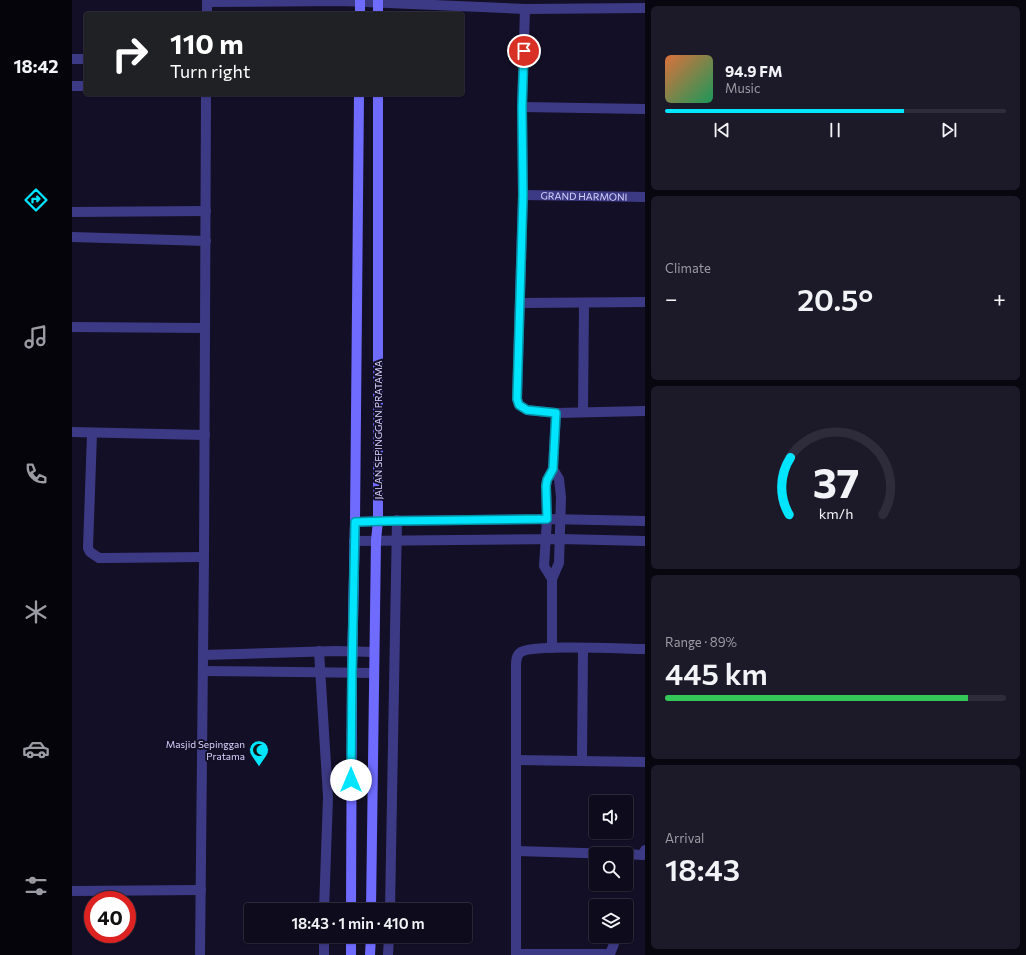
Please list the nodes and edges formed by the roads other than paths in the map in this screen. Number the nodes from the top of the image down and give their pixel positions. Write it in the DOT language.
graph roads {
  1 [pos="207,1"];
  2 [pos="360,1"];
  3 [pos="378,1"];
  4 [pos="645,8"];
  5 [pos="525,9"];
  6 [pos="207,12"];
  7 [pos="360,12"];
  8 [pos="378,12"];
  9 [pos="72,59"];
  10 [pos="84,59"];
  11 [pos="72,86"];
  12 [pos="84,86"];
  13 [pos="206,96"];
  14 [pos="359,96"];
  15 [pos="378,96"];
  16 [pos="522,107"];
  17 [pos="645,109"];
  18 [pos="523,195"];
  19 [pos="645,197"];
  20 [pos="206,211"];
  21 [pos="72,212"];
  22 [pos="72,237"];
  23 [pos="206,241"];
  24 [pos="584,302"];
  25 [pos="645,302"];
  26 [pos="521,303"];
  27 [pos="72,327"];
  28 [pos="205,328"];
  29 [pos="645,411"];
  30 [pos="583,412"];
  31 [pos="556,413"];
  32 [pos="72,432"];
  33 [pos="92,434"];
  34 [pos="205,435"];
  35 [pos="553,469"];
  36 [pos="547,519"];
  37 [pos="560,519"];
  38 [pos="397,520"];
  39 [pos="378,521"];
  40 [pos="645,521"];
  41 [pos="355,522"];
  42 [pos="546,539"];
  43 [pos="560,539"];
  44 [pos="376,540"];
  45 [pos="396,540"];
  46 [pos="354,541"];
  47 [pos="645,541"];
  48 [pos="204,557"];
  49 [pos="552,579"];
  50 [pos="552,648"];
  51 [pos="583,648"];
  52 [pos="645,649"];
  53 [pos="319,651"];
  54 [pos="353,652"];
  55 [pos="374,652"];
  56 [pos="203,655"];
  57 [pos="203,671"];
  58 [pos="320,673"];
  59 [pos="352,673"];
  60 [pos="374,673"];
  61 [pos="516,760"];
  62 [pos="582,761"];
  63 [pos="645,762"];
  64 [pos="517,851"];
  65 [pos="589,853"];
  66 [pos="644,853"];
  67 [pos="633,854"];
  68 [pos="72,890"];
  69 [pos="201,890"];
  70 [pos="324,903"];
  71 [pos="351,903"];
  72 [pos="371,903"];
  73 [pos="390,903"];
  74 [pos="324,943"];
  75 [pos="351,943"];
  76 [pos="371,943"];
  77 [pos="389,943"];
  78 [pos="614,943"];
  79 [pos="610,954"];
  80 [pos="200,955"];
  81 [pos="324,955"];
  82 [pos="351,955"];
  83 [pos="370,955"];
  84 [pos="388,955"];
  85 [pos="516,955"];
  1 -- 2 [label="street"];
  1 -- 6 [label="street"];
  2 -- 3 [label="street"];
  2 -- 7 [label="street"];
  3 -- 5 [label="street"];
  3 -- 8 [label="street"];
  4 -- 5 [label="street"];
  5 -- 16 [label="street"];
  9 -- 10 [label="street"];
  11 -- 12 [label="street"];
  13 -- 20 [label="street"];
  14 -- 41 [label="street"];
  15 -- 39 [label="street, JALAN SEPINGGAN PRATAMA"];
  16 -- 17 [label="street"];
  16 -- 18 [label="street"];
  18 -- 19 [label="street, GRAND HARMONI"];
  18 -- 26 [label="street"];
  20 -- 21 [label="street"];
  20 -- 23 [label="street"];
  22 -- 23 [label="street"];
  23 -- 28 [label="street"];
  24 -- 25 [label="street"];
  24 -- 26 [label="street"];
  24 -- 30 [label="street"];
  26 -- 31 [label="street"];
  27 -- 28 [label="street"];
  28 -- 34 [label="street"];
  29 -- 30 [label="street"];
  30 -- 31 [label="street"];
  31 -- 35 [label="street"];
  32 -- 33 [label="street"];
  33 -- 34 [label="street"];
  33 -- 48 [label="street"];
  34 -- 48 [label="street"];
  35 -- 36 [label="street"];
  35 -- 37 [label="street"];
  36 -- 37 [label="street"];
  36 -- 38 [label="street"];
  36 -- 42 [label="street"];
  37 -- 40 [label="street"];
  37 -- 43 [label="street"];
  38 -- 39 [label="street"];
  38 -- 45 [label="street"];
  39 -- 41 [label="street"];
  39 -- 44 [label="street, JALAN SEPINGGAN PRATAMA"];
  41 -- 46 [label="street"];
  42 -- 43 [label="street"];
  42 -- 45 [label="street"];
  42 -- 49 [label="street"];
  43 -- 47 [label="street"];
  43 -- 49 [label="street"];
  44 -- 45 [label="street"];
  44 -- 46 [label="street"];
  44 -- 55 [label="street, JALAN SEPINGGAN PRATAMA"];
  45 -- 73 [label="street"];
  46 -- 54 [label="street"];
  48 -- 56 [label="street"];
  49 -- 50 [label="street"];
  50 -- 51 [label="street"];
  50 -- 61 [label="street"];
  51 -- 52 [label="street"];
  51 -- 62 [label="street"];
  53 -- 54 [label="street"];
  53 -- 56 [label="street"];
  53 -- 58 [label="street"];
  54 -- 55 [label="street"];
  54 -- 59 [label="street"];
  55 -- 60 [label="street, JALAN SEPINGGAN PRATAMA"];
  56 -- 57 [label="street"];
  57 -- 58 [label="street"];
  57 -- 69 [label="street"];
  58 -- 59 [label="street"];
  58 -- 70 [label="street"];
  59 -- 60 [label="street"];
  59 -- 71 [label="street"];
  60 -- 72 [label="street, JALAN SEPINGGAN PRATAMA"];
  61 -- 62 [label="street"];
  61 -- 64 [label="street"];
  62 -- 63 [label="street"];
  64 -- 65 [label="street"];
  64 -- 85 [label="street"];
  66 -- 67 [label="street"];
  68 -- 69 [label="street"];
  69 -- 80 [label="street"];
  74 -- 81 [label="street"];
  75 -- 82 [label="street"];
  76 -- 83 [label="street"];
  77 -- 84 [label="street"];
  78 -- 79 [label="street"];
  79 -- 85 [label="street"];
}
